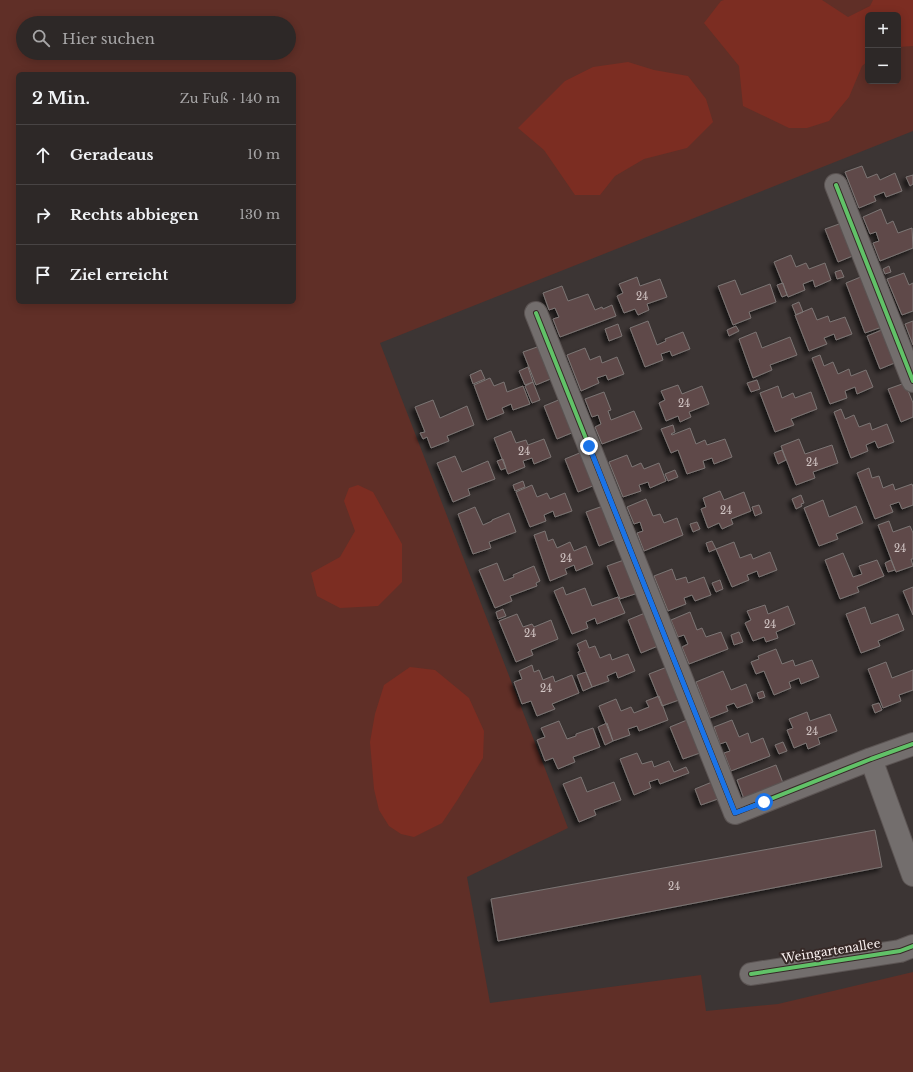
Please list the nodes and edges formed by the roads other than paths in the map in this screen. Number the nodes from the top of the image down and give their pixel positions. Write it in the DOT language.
graph roads {
  1 [pos="836,185"];
  2 [pos="536,313"];
  3 [pos="913,381"];
  4 [pos="913,744"];
  5 [pos="871,759"];
  6 [pos="913,875"];
  7 [pos="913,946"];
  8 [pos="751,974"];
  1 -- 3 [label="street"];
  2 -- 5 [label="street"];
  4 -- 5 [label="street"];
  5 -- 6 [label="street"];
  7 -- 8 [label="street, Weingartenallee"];
}
